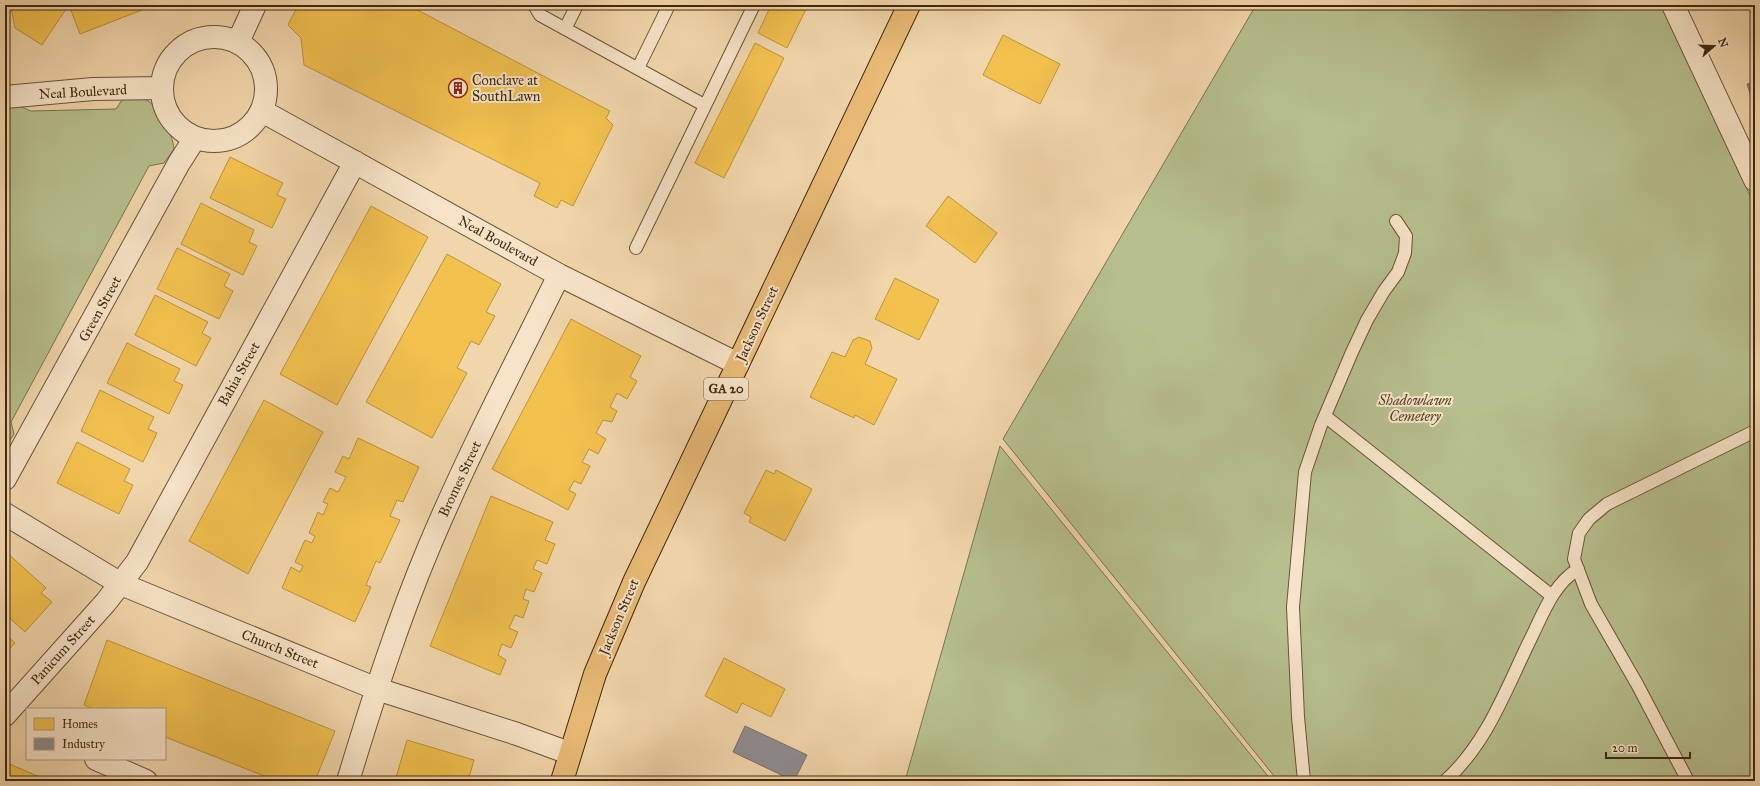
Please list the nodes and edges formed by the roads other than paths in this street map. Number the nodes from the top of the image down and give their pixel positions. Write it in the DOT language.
graph roads {
  1 [pos="255,5"];
  2 [pos="534,5"];
  3 [pos="577,5"];
  4 [pos="669,5"];
  5 [pos="754,5"];
  6 [pos="909,5"];
  7 [pos="1673,5"];
  8 [pos="565,29"];
  9 [pos="238,42"];
  10 [pos="638,68"];
  11 [pos="161,88"];
  12 [pos="5,97"];
  13 [pos="704,105"];
  14 [pos="262,111"];
  15 [pos="195,138"];
  16 [pos="354,162"];
  17 [pos="1755,180"];
  18 [pos="1396,220"];
  19 [pos="636,248"];
  20 [pos="559,275"];
  21 [pos="738,364"];
  22 [pos="1325,416"];
  23 [pos="1755,431"];
  24 [pos="5,479"];
  25 [pos="5,514"];
  26 [pos="1578,569"];
  27 [pos="121,584"];
  28 [pos="1552,596"];
  29 [pos="377,689"];
  30 [pos="16,709"];
  31 [pos="570,754"];
  32 [pos="98,760"];
  33 [pos="146,781"];
  34 [pos="348,781"];
  35 [pos="562,781"];
  36 [pos="1304,781"];
  37 [pos="1445,781"];
  38 [pos="1688,781"];
  1 -- 9 [label="street"];
  2 -- 8 [label="lane"];
  3 -- 8 [label="lane"];
  4 -- 10 [label="lane"];
  5 -- 13 [label="lane"];
  6 -- 21 [label="highway, Jackson Street / GA 20"];
  7 -- 17 [label="street"];
  8 -- 10 [label="lane"];
  9 -- 11 [label="street"];
  9 -- 14 [label="street"];
  10 -- 13 [label="lane"];
  11 -- 12 [label="street, Neal Boulevard"];
  11 -- 15 [label="street"];
  13 -- 19 [label="lane"];
  14 -- 15 [label="street"];
  14 -- 16 [label="street, Neal Boulevard"];
  15 -- 24 [label="street, Green Street"];
  16 -- 20 [label="street, Neal Boulevard"];
  16 -- 27 [label="street, Bahia Street"];
  18 -- 22 [label="lane"];
  20 -- 21 [label="street, Neal Boulevard"];
  20 -- 29 [label="street, Bromes Street"];
  21 -- 31 [label="highway, Jackson Street / GA 20"];
  22 -- 28 [label="lane"];
  22 -- 36 [label="lane"];
  23 -- 26 [label="lane"];
  25 -- 27 [label="street, Church Street"];
  26 -- 28 [label="lane"];
  26 -- 38 [label="lane"];
  27 -- 29 [label="street, Church Street"];
  27 -- 30 [label="street, Panicum Street"];
  28 -- 37 [label="lane"];
  29 -- 31 [label="street, Church Street"];
  29 -- 34 [label="street, Bromes Street"];
  31 -- 35 [label="highway, Jackson Street / GA 20"];
  32 -- 33 [label="street"];
}
